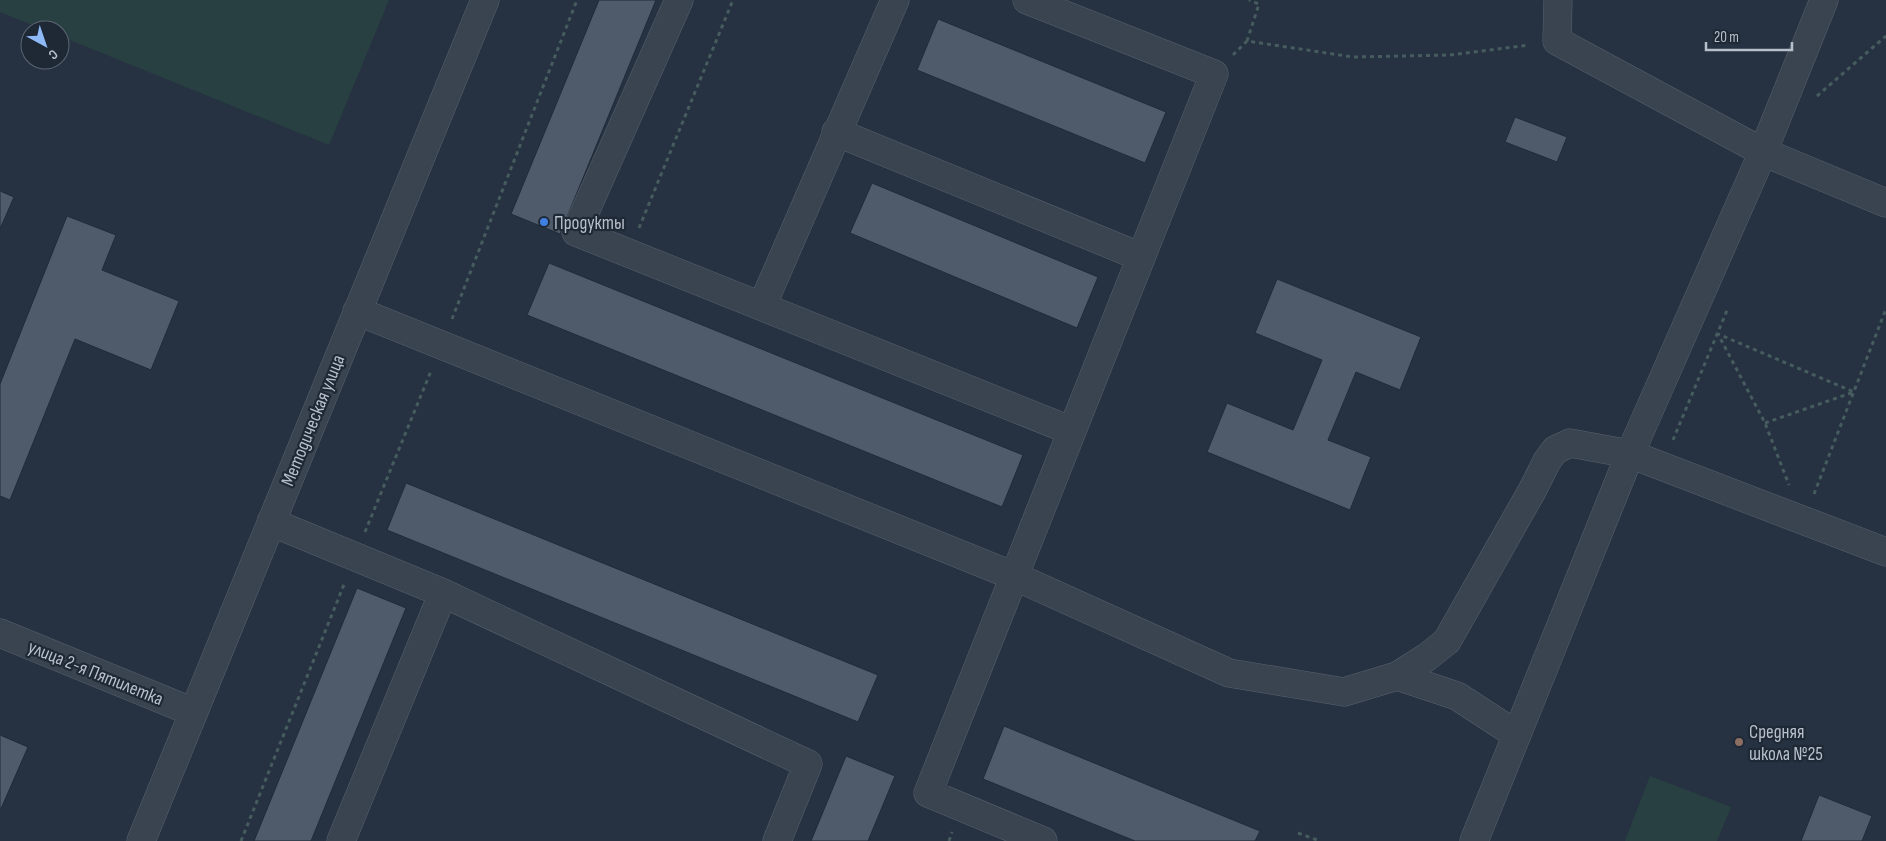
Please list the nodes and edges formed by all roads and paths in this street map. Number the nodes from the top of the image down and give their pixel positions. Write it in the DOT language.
graph roads {
  1 [pos="485,0"];
  2 [pos="577,0"];
  3 [pos="679,0"];
  4 [pos="733,0"];
  5 [pos="895,0"];
  6 [pos="1027,0"];
  7 [pos="1249,0"];
  8 [pos="1558,0"];
  9 [pos="1824,0"];
  10 [pos="1886,36"];
  11 [pos="1248,41"];
  12 [pos="1557,41"];
  13 [pos="1214,74"];
  14 [pos="1812,100"];
  15 [pos="836,132"];
  16 [pos="1763,152"];
  17 [pos="1886,203"];
  18 [pos="628,253"];
  19 [pos="1141,257"];
  20 [pos="762,306"];
  21 [pos="1728,306"];
  22 [pos="1886,308"];
  23 [pos="357,311"];
  24 [pos="1718,334"];
  25 [pos="441,345"];
  26 [pos="1854,392"];
  27 [pos="1765,423"];
  28 [pos="1072,431"];
  29 [pos="1630,454"];
  30 [pos="1662,466"];
  31 [pos="1804,520"];
  32 [pos="271,522"];
  33 [pos="1886,552"];
  34 [pos="355,557"];
  35 [pos="1014,576"];
  36 [pos="443,593"];
  37 [pos="0,633"];
  38 [pos="1397,676"];
  39 [pos="193,712"];
  40 [pos="1517,735"];
  41 [pos="1298,833"];
  42 [pos="141,841"];
  43 [pos="241,841"];
  44 [pos="341,841"];
  45 [pos="777,841"];
  46 [pos="1043,841"];
  47 [pos="1320,841"];
  48 [pos="1474,841"];
  1 -- 23 [label="street, Методическая улица"];
  2 -- 25 [label="path"];
  3 -- 18 [label="street"];
  4 -- 18 [label="path"];
  5 -- 15 [label="street"];
  6 -- 13 [label="street"];
  7 -- 11 [label="path"];
  8 -- 12 [label="street"];
  9 -- 16 [label="street"];
  10 -- 14 [label="path"];
  11 -- 12 [label="path"];
  11 -- 13 [label="path"];
  12 -- 16 [label="street"];
  13 -- 19 [label="street"];
  15 -- 19 [label="street"];
  15 -- 20 [label="street"];
  16 -- 17 [label="street"];
  16 -- 29 [label="street"];
  18 -- 20 [label="street"];
  19 -- 28 [label="street"];
  20 -- 28 [label="street"];
  21 -- 24 [label="path"];
  22 -- 26 [label="path"];
  23 -- 25 [label="street"];
  23 -- 32 [label="street, Методическая улица"];
  24 -- 26 [label="path"];
  24 -- 27 [label="path"];
  24 -- 30 [label="path"];
  25 -- 34 [label="path"];
  25 -- 35 [label="street"];
  26 -- 27 [label="path"];
  26 -- 31 [label="path"];
  27 -- 31 [label="path"];
  28 -- 35 [label="street"];
  29 -- 30 [label="street"];
  29 -- 38 [label="street"];
  29 -- 40 [label="street"];
  30 -- 31 [label="street"];
  31 -- 33 [label="street"];
  32 -- 34 [label="street"];
  32 -- 39 [label="street, Методическая улица"];
  34 -- 36 [label="street"];
  34 -- 43 [label="path"];
  35 -- 38 [label="street"];
  35 -- 46 [label="street"];
  36 -- 44 [label="street"];
  36 -- 45 [label="street"];
  37 -- 39 [label="street, улица 2-я Пятилетка"];
  38 -- 40 [label="street"];
  39 -- 42 [label="street, Методическая улица"];
  40 -- 48 [label="street"];
  41 -- 47 [label="path"];
}
